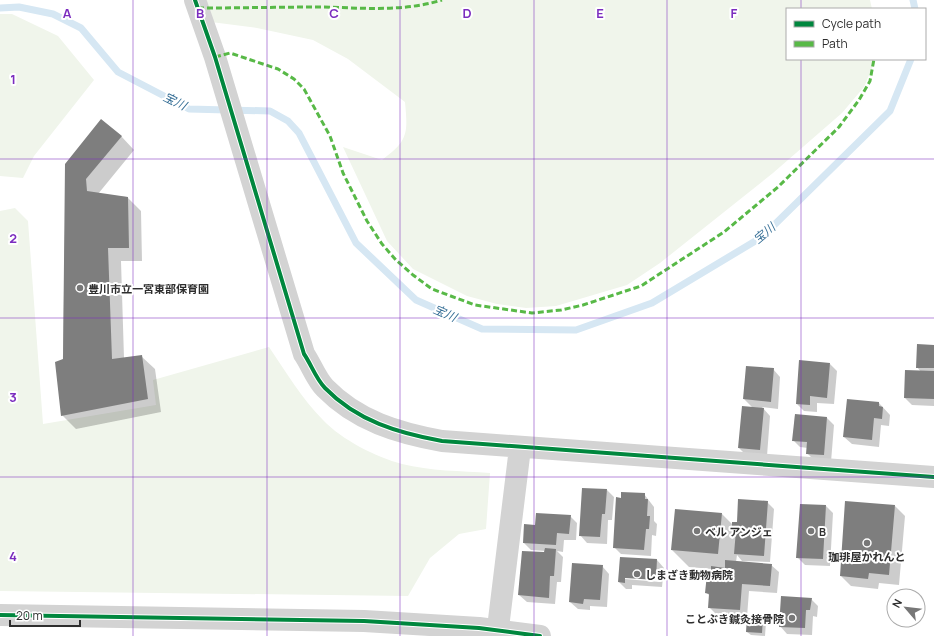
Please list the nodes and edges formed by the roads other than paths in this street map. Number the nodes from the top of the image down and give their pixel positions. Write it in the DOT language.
graph roads {
  1 [pos="195,0"];
  2 [pos="520,448"];
  3 [pos="934,477"];
  4 [pos="0,614"];
  5 [pos="364,629"];
  6 [pos="497,633"];
  7 [pos="540,636"];
  1 -- 2 [label="street"];
  2 -- 3 [label="street"];
  2 -- 6 [label="street"];
  4 -- 5 [label="street"];
  5 -- 6 [label="street"];
  6 -- 7 [label="street"];
}
